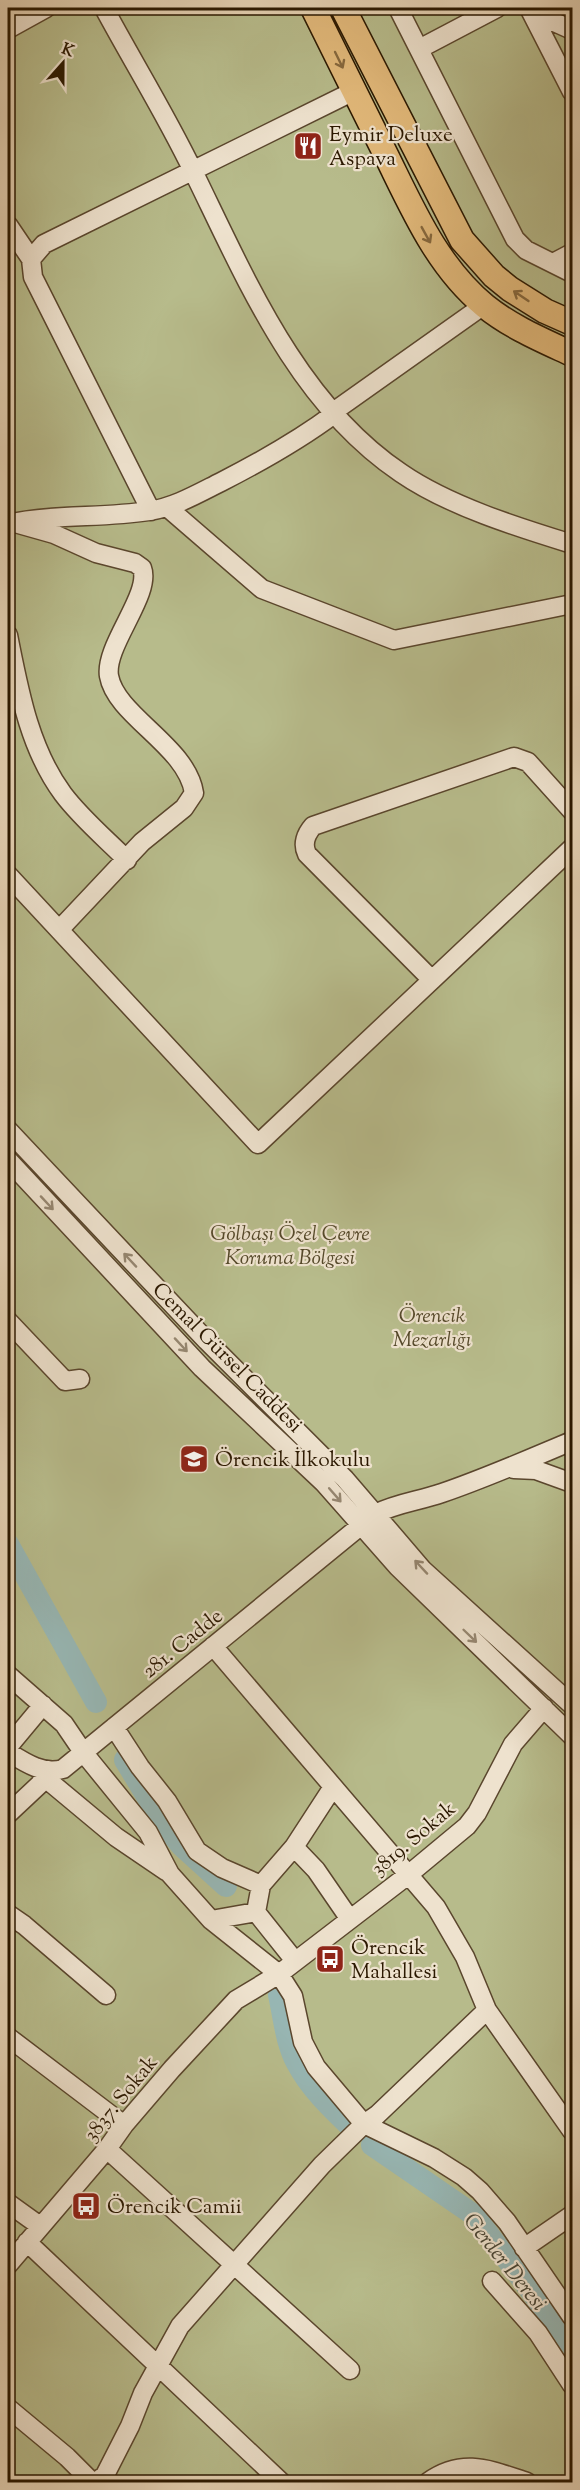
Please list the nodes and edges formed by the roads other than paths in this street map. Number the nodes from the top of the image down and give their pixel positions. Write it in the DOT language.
graph roads {
  1 [pos="46,8"];
  2 [pos="104,8"];
  3 [pos="313,8"];
  4 [pos="343,8"];
  5 [pos="398,8"];
  6 [pos="497,8"];
  7 [pos="531,10"];
  8 [pos="8,29"];
  9 [pos="572,29"];
  10 [pos="419,49"];
  11 [pos="354,91"];
  12 [pos="573,92"];
  13 [pos="193,171"];
  14 [pos="8,225"];
  15 [pos="573,253"];
  16 [pos="31,259"];
  17 [pos="553,262"];
  18 [pos="573,273"];
  19 [pos="484,305"];
  20 [pos="573,323"];
  21 [pos="573,354"];
  22 [pos="333,413"];
  23 [pos="159,509"];
  24 [pos="11,523"];
  25 [pos="573,544"];
  26 [pos="573,604"];
  27 [pos="8,635"];
  28 [pos="573,811"];
  29 [pos="573,848"];
  30 [pos="126,860"];
  31 [pos="8,874"];
  32 [pos="59,930"];
  33 [pos="432,980"];
  34 [pos="8,1130"];
  35 [pos="8,1160"];
  36 [pos="8,1321"];
  37 [pos="73,1380"];
  38 [pos="573,1441"];
  39 [pos="508,1468"];
  40 [pos="573,1483"];
  41 [pos="369,1520"];
  42 [pos="213,1646"];
  43 [pos="8,1675"];
  44 [pos="43,1705"];
  45 [pos="573,1705"];
  46 [pos="544,1708"];
  47 [pos="114,1727"];
  48 [pos="573,1736"];
  49 [pos="8,1747"];
  50 [pos="8,1752"];
  51 [pos="83,1752"];
  52 [pos="46,1774"];
  53 [pos="333,1786"];
  54 [pos="8,1814"];
  55 [pos="294,1847"];
  56 [pos="170,1874"];
  57 [pos="408,1875"];
  58 [pos="261,1885"];
  59 [pos="256,1912"];
  60 [pos="8,1914"];
  61 [pos="349,1918"];
  62 [pos="211,1920"];
  63 [pos="295,1961"];
  64 [pos="279,1974"];
  65 [pos="105,1995"];
  66 [pos="487,2010"];
  67 [pos="8,2037"];
  68 [pos="364,2124"];
  69 [pos="124,2125"];
  70 [pos="573,2131"];
  71 [pos="107,2149"];
  72 [pos="8,2202"];
  73 [pos="573,2215"];
  74 [pos="40,2226"];
  75 [pos="27,2242"];
  76 [pos="524,2248"];
  77 [pos="234,2264"];
  78 [pos="8,2265"];
  79 [pos="492,2281"];
  80 [pos="573,2317"];
  81 [pos="157,2366"];
  82 [pos="350,2370"];
  83 [pos="573,2385"];
  84 [pos="8,2408"];
  85 [pos="94,2482"];
  86 [pos="281,2482"];
  87 [pos="428,2482"];
  88 [pos="527,2482"];
  1 -- 8 [label="street"];
  2 -- 13 [label="street"];
  3 -- 11 [label="main road, one-way"];
  20 -- 4 [label="main road, one-way"];
  5 -- 10 [label="street"];
  6 -- 10 [label="street"];
  7 -- 9 [label="street"];
  7 -- 12 [label="street"];
  10 -- 17 [label="street"];
  11 -- 13 [label="street"];
  11 -- 19 [label="main road, one-way"];
  13 -- 16 [label="street"];
  13 -- 22 [label="street"];
  14 -- 16 [label="street"];
  15 -- 17 [label="street"];
  16 -- 23 [label="street"];
  17 -- 18 [label="street"];
  19 -- 21 [label="main road"];
  19 -- 22 [label="street"];
  22 -- 23 [label="street"];
  22 -- 25 [label="street"];
  23 -- 24 [label="street"];
  23 -- 26 [label="street"];
  24 -- 30 [label="street"];
  27 -- 30 [label="street"];
  28 -- 33 [label="street"];
  29 -- 33 [label="street"];
  30 -- 32 [label="street"];
  31 -- 32 [label="street"];
  32 -- 33 [label="street"];
  41 -- 34 [label="street, Cemal Gürsel Caddesi, one-way"];
  35 -- 41 [label="street, Cemal Gürsel Caddesi, one-way"];
  36 -- 37 [label="street"];
  38 -- 39 [label="street, 281. Cadde"];
  39 -- 40 [label="street"];
  39 -- 41 [label="street, 281. Cadde"];
  41 -- 42 [label="street, 281. Cadde"];
  45 -- 41 [label="street, Cemal Gürsel Caddesi, one-way"];
  41 -- 46 [label="street, Cemal Gürsel Caddesi, one-way"];
  42 -- 47 [label="street, 281. Cadde"];
  42 -- 53 [label="street"];
  43 -- 44 [label="street"];
  44 -- 49 [label="street"];
  44 -- 51 [label="street"];
  46 -- 48 [label="street, Cemal Gürsel Caddesi"];
  46 -- 57 [label="street, 3819. Sokak"];
  47 -- 51 [label="street, 281. Cadde"];
  47 -- 58 [label="street"];
  50 -- 52 [label="street"];
  51 -- 52 [label="street, 281. Cadde"];
  51 -- 56 [label="street"];
  52 -- 54 [label="street"];
  52 -- 56 [label="street"];
  53 -- 55 [label="street"];
  53 -- 57 [label="street"];
  55 -- 58 [label="street"];
  55 -- 61 [label="street"];
  56 -- 62 [label="street"];
  57 -- 61 [label="street, 3819. Sokak"];
  57 -- 66 [label="street"];
  58 -- 59 [label="street"];
  59 -- 62 [label="street"];
  59 -- 63 [label="street"];
  60 -- 65 [label="street"];
  61 -- 63 [label="street, 3819. Sokak"];
  62 -- 64 [label="street"];
  63 -- 64 [label="street, 3819. Sokak"];
  64 -- 68 [label="street"];
  64 -- 69 [label="street, 3837. Sokak"];
  66 -- 68 [label="street"];
  66 -- 70 [label="street"];
  67 -- 69 [label="street"];
  68 -- 76 [label="street"];
  68 -- 77 [label="street"];
  69 -- 71 [label="street, 3837. Sokak"];
  71 -- 74 [label="street, 3837. Sokak"];
  71 -- 77 [label="street"];
  72 -- 74 [label="street"];
  73 -- 76 [label="street"];
  74 -- 75 [label="street, 3837. Sokak"];
  75 -- 78 [label="street, 3837. Sokak"];
  75 -- 81 [label="street"];
  76 -- 80 [label="street"];
  77 -- 81 [label="street"];
  77 -- 82 [label="street"];
  79 -- 83 [label="street"];
  81 -- 85 [label="street"];
  81 -- 86 [label="street"];
  84 -- 85 [label="street"];
  87 -- 88 [label="street"];
}
